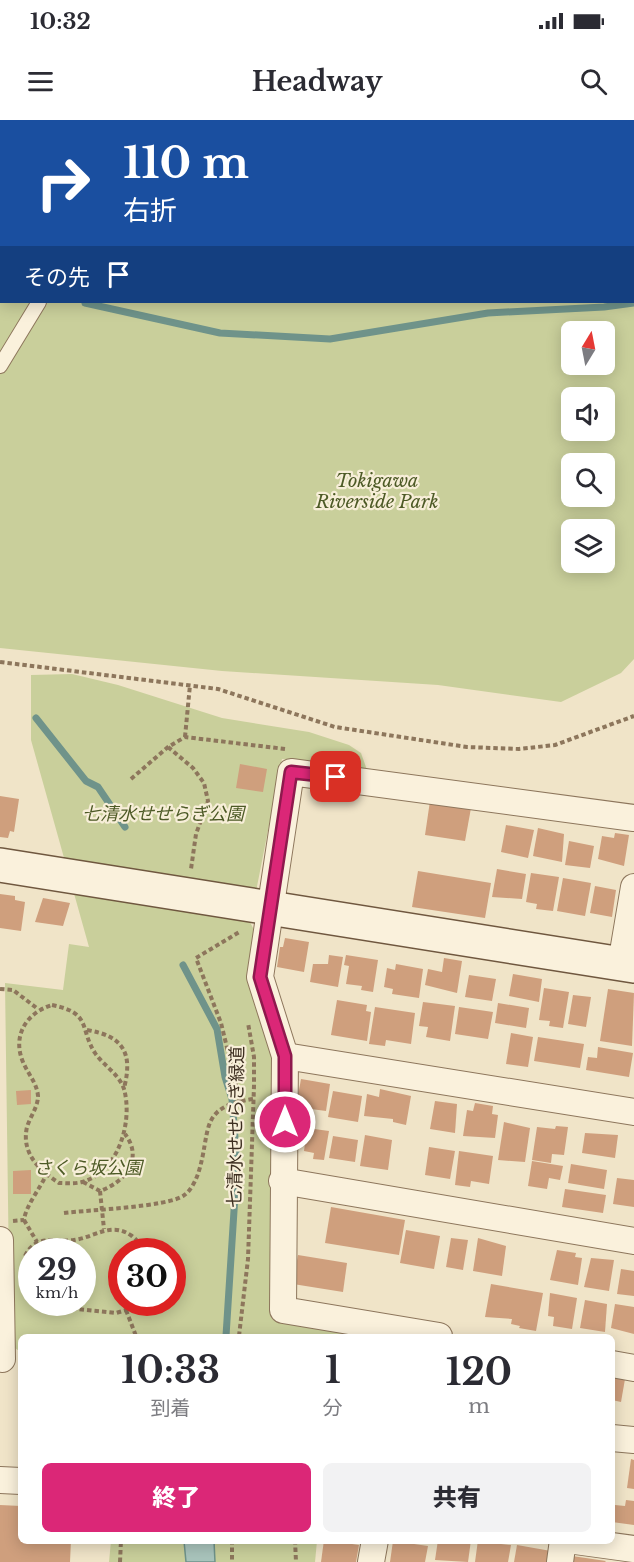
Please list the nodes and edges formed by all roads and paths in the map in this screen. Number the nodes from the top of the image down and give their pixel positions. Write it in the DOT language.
graph roads {
  1 [pos="38,303"];
  2 [pos="0,366"];
  3 [pos="0,662"];
  4 [pos="190,686"];
  5 [pos="634,716"];
  6 [pos="185,737"];
  7 [pos="168,747"];
  8 [pos="294,750"];
  9 [pos="131,779"];
  10 [pos="634,818"];
  11 [pos="0,865"];
  12 [pos="190,879"];
  13 [pos="634,887"];
  14 [pos="259,917"];
  15 [pos="246,938"];
  16 [pos="627,965"];
  17 [pos="0,989"];
  18 [pos="38,1009"];
  19 [pos="247,1015"];
  20 [pos="87,1030"];
  21 [pos="285,1056"];
  22 [pos="124,1088"];
  23 [pos="253,1099"];
  24 [pos="238,1101"];
  25 [pos="634,1112"];
  26 [pos="125,1134"];
  27 [pos="46,1175"];
  28 [pos="282,1181"];
  29 [pos="83,1182"];
  30 [pos="100,1191"];
  31 [pos="102,1209"];
  32 [pos="64,1212"];
  33 [pos="24,1220"];
  34 [pos="104,1229"];
  35 [pos="4,1230"];
  36 [pos="35,1238"];
  37 [pos="79,1238"];
  38 [pos="132,1238"];
  39 [pos="634,1241"];
  40 [pos="128,1316"];
  41 [pos="135,1334"];
  42 [pos="239,1334"];
  43 [pos="427,1334"];
  44 [pos="8,1360"];
  45 [pos="615,1365"];
  46 [pos="634,1368"];
  47 [pos="615,1438"];
  48 [pos="634,1440"];
  49 [pos="0,1480"];
  50 [pos="18,1481"];
  51 [pos="121,1544"];
  52 [pos="232,1544"];
  53 [pos="296,1544"];
  54 [pos="374,1544"];
  55 [pos="562,1544"];
  56 [pos="597,1544"];
  57 [pos="634,1549"];
  58 [pos="120,1562"];
  59 [pos="232,1562"];
  60 [pos="296,1562"];
  61 [pos="372,1562"];
  62 [pos="560,1562"];
  1 -- 2 [label="lane"];
  3 -- 4 [label="path"];
  4 -- 5 [label="path"];
  4 -- 6 [label="path"];
  6 -- 7 [label="path"];
  6 -- 8 [label="path"];
  7 -- 9 [label="path"];
  7 -- 12 [label="path"];
  10 -- 14 [label="street"];
  11 -- 14 [label="street"];
  13 -- 16 [label="street"];
  14 -- 15 [label="path"];
  14 -- 16 [label="street"];
  14 -- 21 [label="street"];
  14 -- 24 [label="path"];
  17 -- 18 [label="path"];
  18 -- 20 [label="path"];
  18 -- 27 [label="path"];
  19 -- 23 [label="path, 七清水せせらぎ緑道"];
  20 -- 22 [label="path"];
  20 -- 22 [label="path"];
  21 -- 25 [label="street"];
  21 -- 28 [label="street"];
  22 -- 26 [label="path"];
  23 -- 24 [label="path"];
  23 -- 42 [label="path, 七清水せせらぎ緑道"];
  24 -- 31 [label="path"];
  26 -- 29 [label="path"];
  26 -- 30 [label="path"];
  27 -- 29 [label="path"];
  27 -- 33 [label="path"];
  28 -- 39 [label="street"];
  28 -- 43 [label="street"];
  29 -- 30 [label="path"];
  30 -- 31 [label="path"];
  31 -- 32 [label="path"];
  31 -- 34 [label="path"];
  33 -- 35 [label="path"];
  33 -- 36 [label="path"];
  34 -- 37 [label="path"];
  34 -- 38 [label="path"];
  35 -- 44 [label="street"];
  40 -- 41 [label="path"];
  45 -- 46 [label="street"];
  47 -- 48 [label="street"];
  49 -- 50 [label="street"];
  51 -- 58 [label="path"];
  52 -- 59 [label="path"];
  53 -- 60 [label="path"];
  54 -- 61 [label="street"];
  55 -- 62 [label="street"];
  56 -- 57 [label="street"];
}
